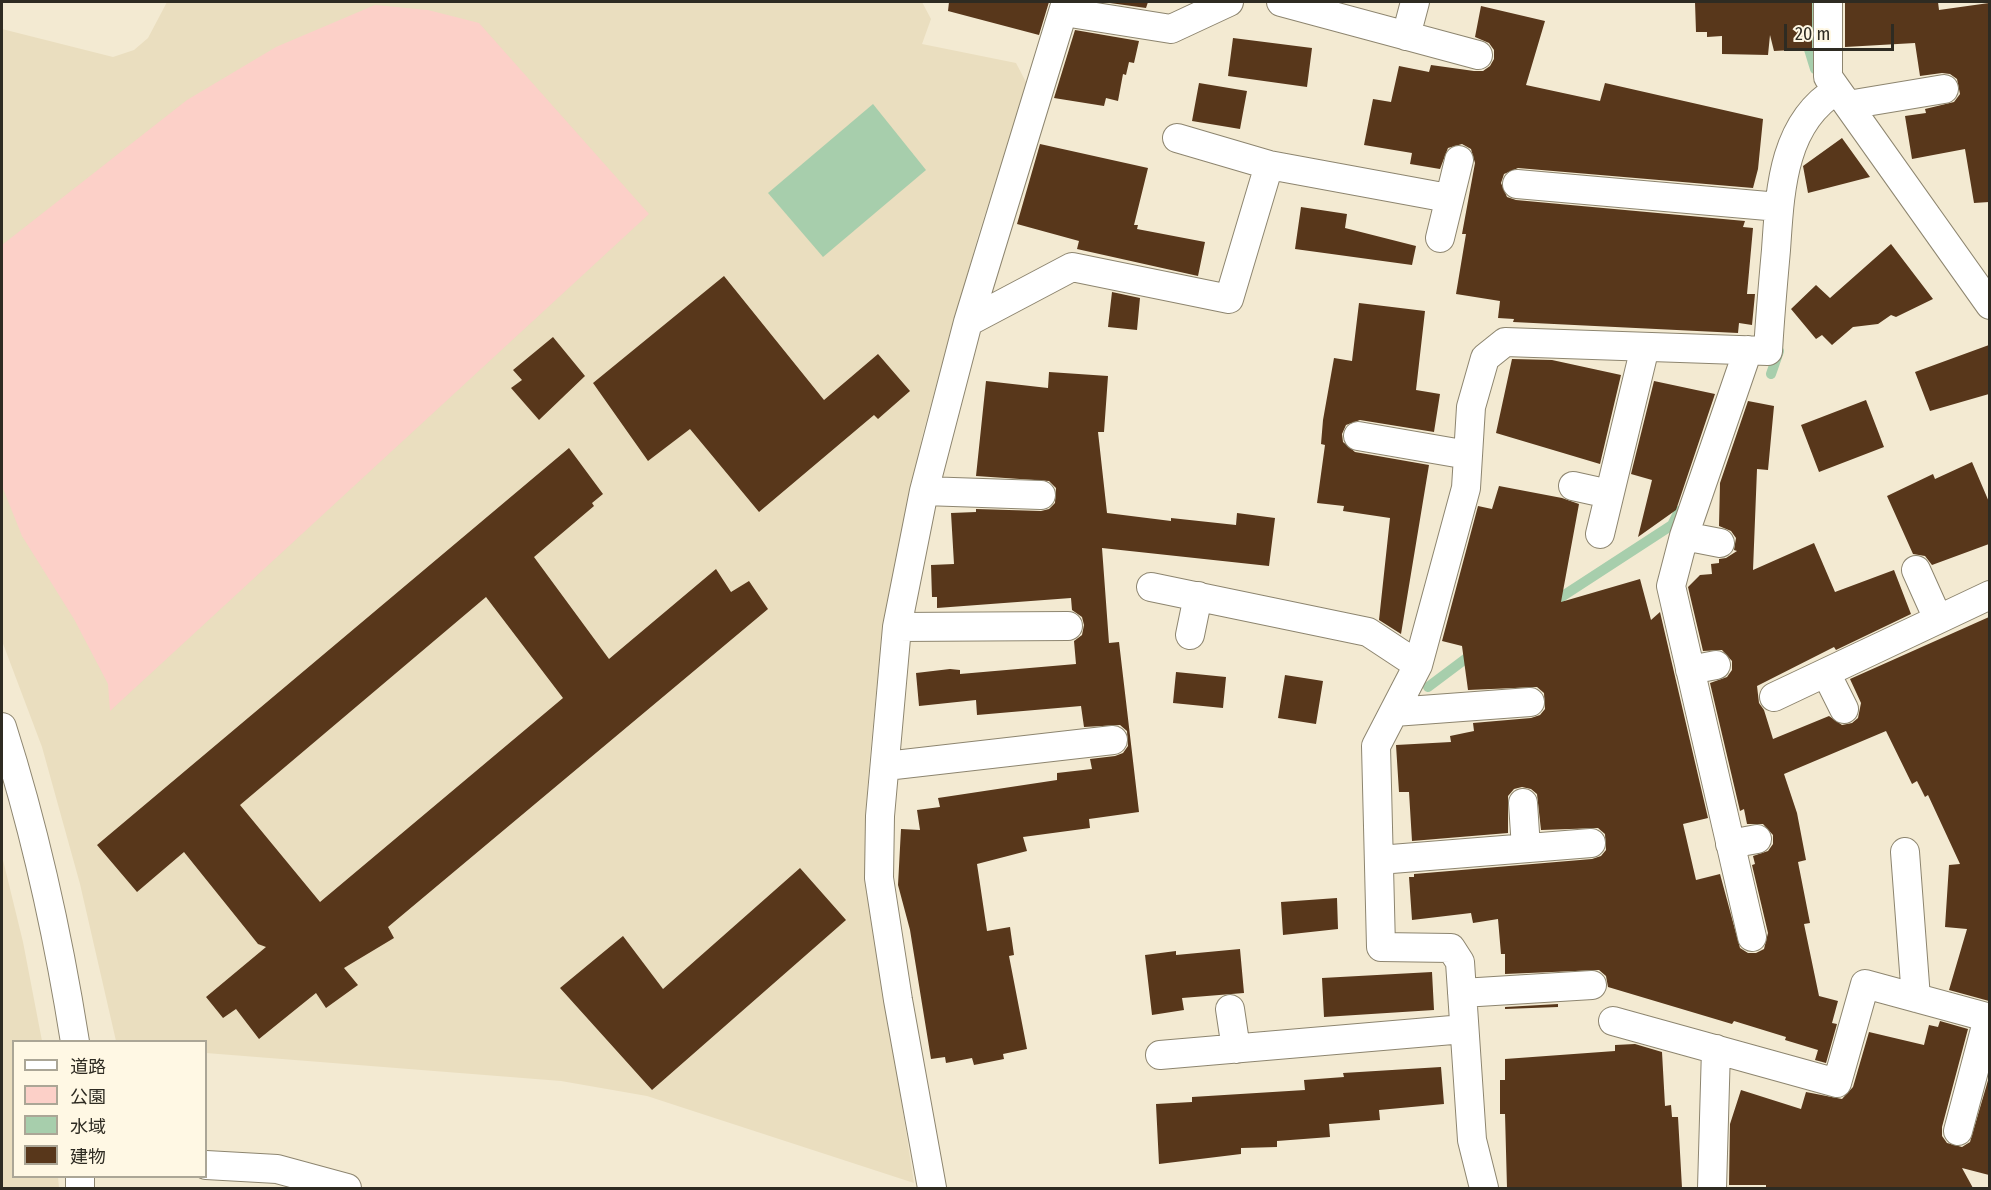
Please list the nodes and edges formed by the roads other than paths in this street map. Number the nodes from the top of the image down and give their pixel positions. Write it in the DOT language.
graph roads {
  1 [pos="1229,2"];
  2 [pos="1281,2"];
  3 [pos="1415,2"];
  4 [pos="1828,2"];
  5 [pos="1065,7"];
  6 [pos="1406,36"];
  7 [pos="1478,55"];
  8 [pos="1944,89"];
  9 [pos="1843,98"];
  10 [pos="1177,138"];
  11 [pos="1459,160"];
  12 [pos="1269,165"];
  13 [pos="1517,184"];
  14 [pos="1448,198"];
  15 [pos="1779,207"];
  16 [pos="1440,238"];
  17 [pos="1989,305"];
  18 [pos="968,322"];
  19 [pos="1645,347"];
  20 [pos="1748,350"];
  21 [pos="1358,436"];
  22 [pos="1468,455"];
  23 [pos="1573,486"];
  24 [pos="924,491"];
  25 [pos="1610,494"];
  26 [pos="1041,495"];
  27 [pos="1600,534"];
  28 [pos="1684,536"];
  29 [pos="1720,543"];
  30 [pos="1916,570"];
  31 [pos="1151,587"];
  32 [pos="1989,595"];
  33 [pos="1198,596"];
  34 [pos="1938,619"];
  35 [pos="1068,626"];
  36 [pos="897,627"];
  37 [pos="1190,635"];
  38 [pos="1418,665"];
  39 [pos="1826,673"];
  40 [pos="1774,697"];
  41 [pos="1530,702"];
  42 [pos="1844,709"];
  43 [pos="1394,712"];
  44 [pos="2,727"];
  45 [pos="1113,740"];
  46 [pos="886,766"];
  47 [pos="1523,803"];
  48 [pos="1591,843"];
  49 [pos="1526,848"];
  50 [pos="1905,852"];
  51 [pos="1379,860"];
  52 [pos="1752,937"];
  53 [pos="1592,985"];
  54 [pos="1462,993"];
  55 [pos="1916,998"];
  56 [pos="1230,1009"];
  57 [pos="1989,1018"];
  58 [pos="1613,1021"];
  59 [pos="1464,1029"];
  60 [pos="75,1040"];
  61 [pos="1236,1049"];
  62 [pos="1716,1049"];
  63 [pos="1160,1055"];
  64 [pos="1958,1131"];
  65 [pos="207,1165"];
  66 [pos="347,1188"];
  67 [pos="932,1188"];
  68 [pos="1484,1188"];
  69 [pos="1712,1188"];
  1 -- 5 [label="street"];
  2 -- 6 [label="street"];
  3 -- 6 [label="street"];
  4 -- 9 [label="street"];
  5 -- 18 [label="street"];
  6 -- 7 [label="street"];
  8 -- 9 [label="street"];
  9 -- 15 [label="street"];
  9 -- 17 [label="street"];
  10 -- 12 [label="street"];
  11 -- 14 [label="street"];
  12 -- 14 [label="street"];
  12 -- 18 [label="street"];
  13 -- 15 [label="street"];
  14 -- 16 [label="street"];
  15 -- 20 [label="street"];
  18 -- 24 [label="street"];
  19 -- 20 [label="street"];
  19 -- 22 [label="street"];
  19 -- 25 [label="street"];
  20 -- 28 [label="street"];
  21 -- 22 [label="street"];
  22 -- 38 [label="street"];
  23 -- 25 [label="street"];
  24 -- 26 [label="street"];
  24 -- 36 [label="street"];
  25 -- 27 [label="street"];
  28 -- 29 [label="street"];
  28 -- 52 [label="street"];
  30 -- 34 [label="street"];
  31 -- 33 [label="street"];
  32 -- 34 [label="street"];
  33 -- 37 [label="street"];
  33 -- 38 [label="street"];
  34 -- 39 [label="street"];
  35 -- 36 [label="street"];
  36 -- 46 [label="street"];
  38 -- 43 [label="street"];
  39 -- 40 [label="street"];
  39 -- 42 [label="street"];
  41 -- 43 [label="street"];
  43 -- 51 [label="street"];
  44 -- 60 [label="street"];
  45 -- 46 [label="street"];
  46 -- 67 [label="street"];
  47 -- 49 [label="street"];
  48 -- 49 [label="street"];
  49 -- 51 [label="street"];
  50 -- 55 [label="street"];
  51 -- 54 [label="street"];
  53 -- 54 [label="street"];
  54 -- 59 [label="street"];
  55 -- 57 [label="street"];
  55 -- 62 [label="street"];
  56 -- 61 [label="street"];
  57 -- 64 [label="street"];
  58 -- 62 [label="street"];
  59 -- 61 [label="street"];
  59 -- 68 [label="street"];
  61 -- 63 [label="street"];
  62 -- 69 [label="street"];
  65 -- 66 [label="street"];
}
